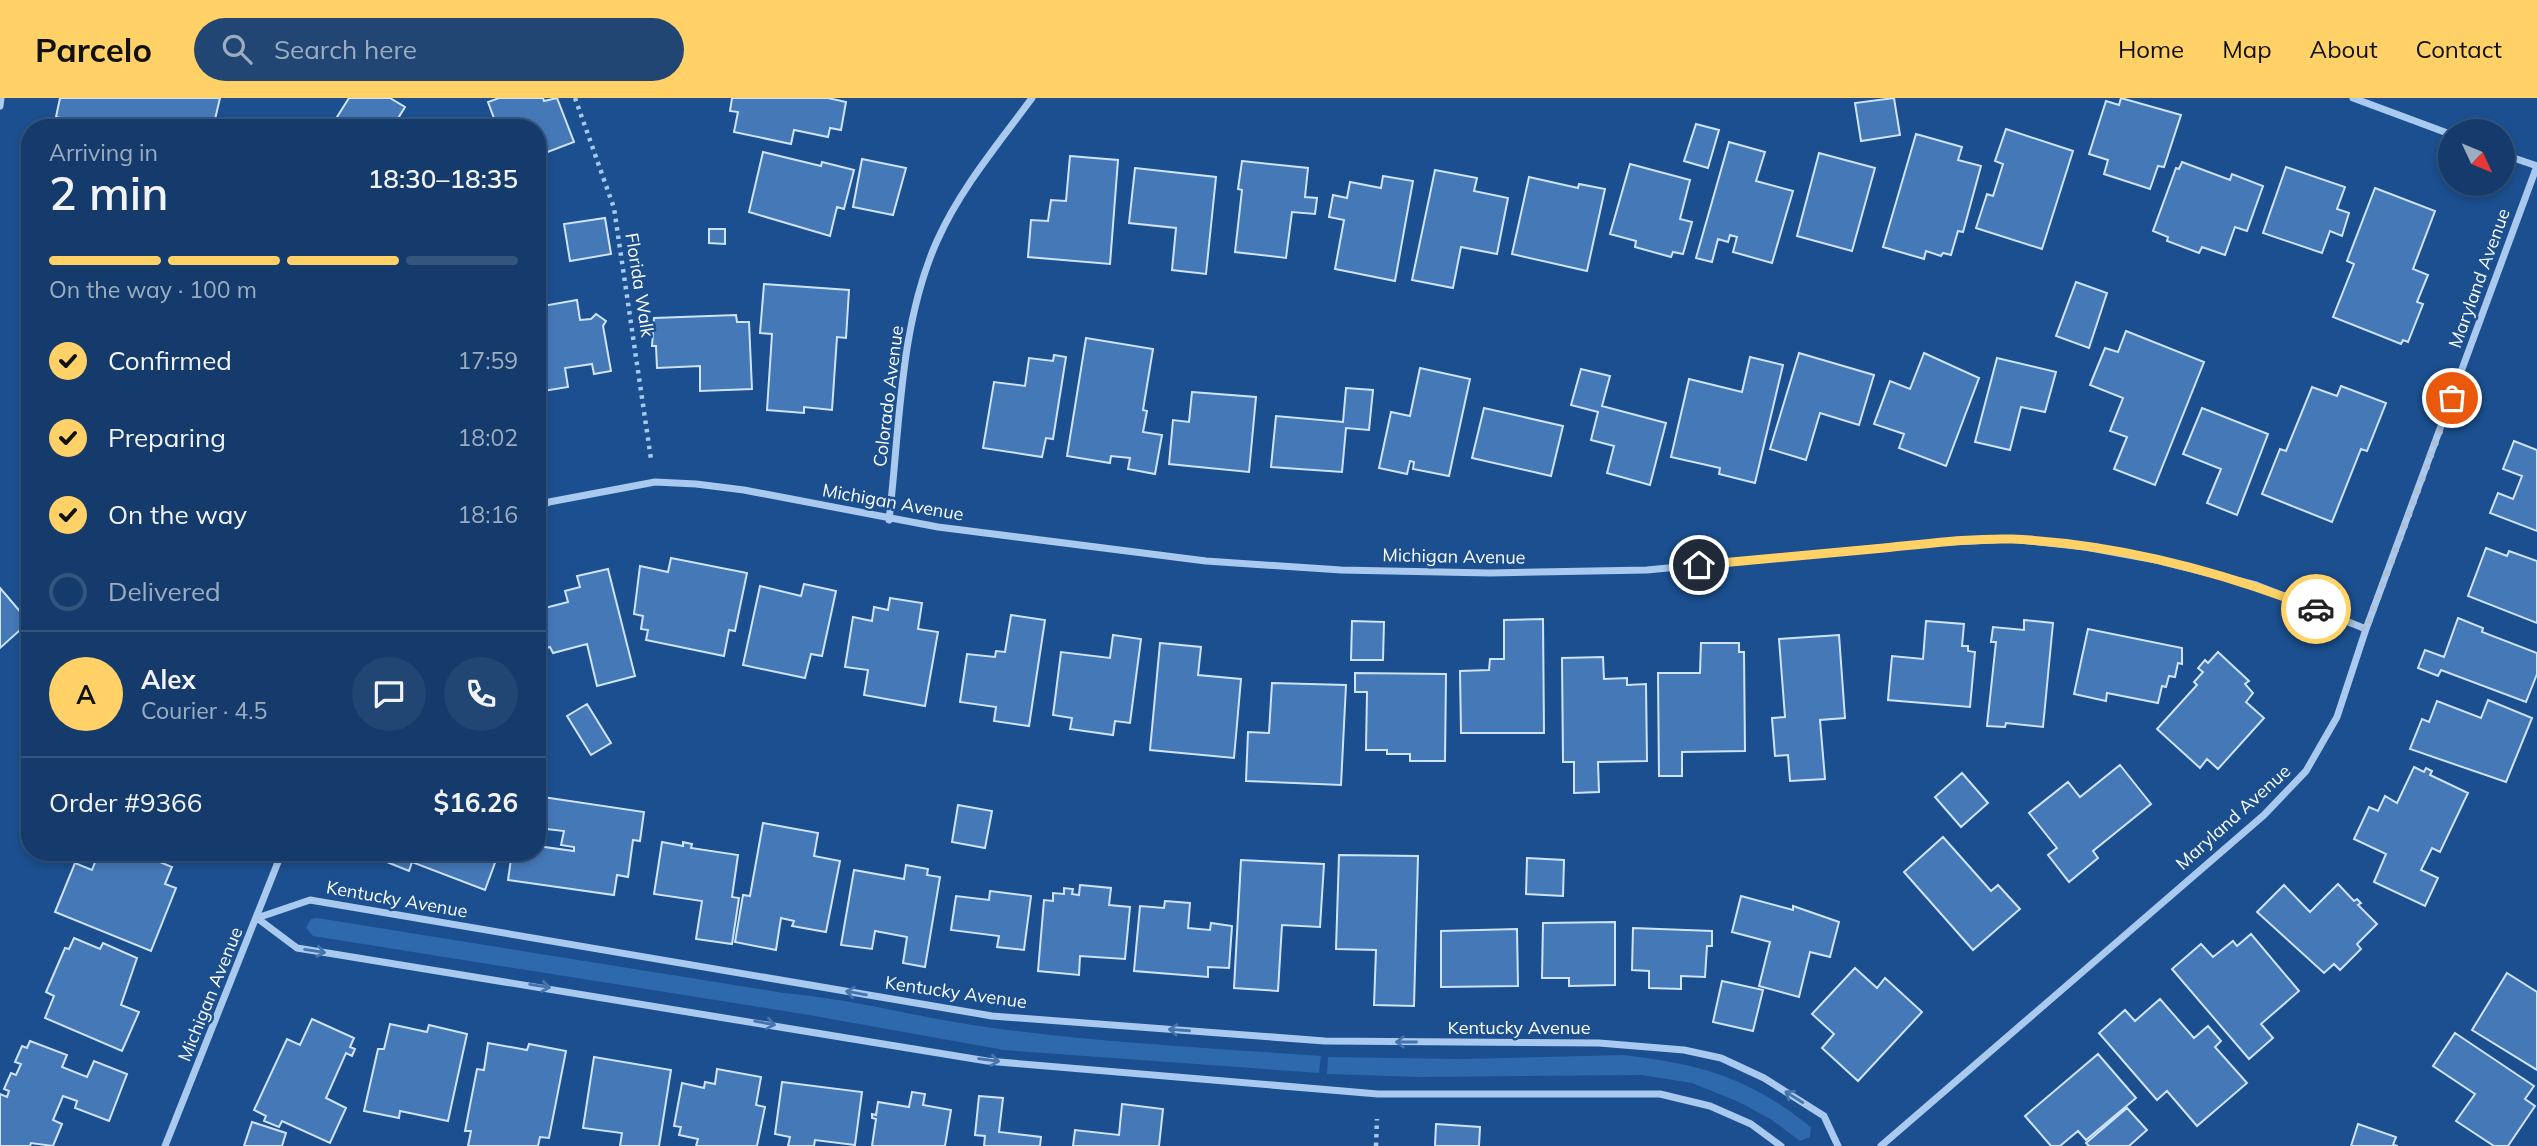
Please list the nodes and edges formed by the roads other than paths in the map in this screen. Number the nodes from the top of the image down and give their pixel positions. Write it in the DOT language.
graph roads {
  1 [pos="1,98"];
  2 [pos="1032,98"];
  3 [pos="2353,98"];
  4 [pos="0,106"];
  5 [pos="2438,130"];
  6 [pos="2515,158"];
  7 [pos="2537,166"];
  8 [pos="546,504"];
  9 [pos="890,520"];
  10 [pos="2366,629"];
  11 [pos="279,861"];
  12 [pos="257,918"];
  13 [pos="165,1146"];
  14 [pos="1781,1146"];
  15 [pos="1838,1146"];
  16 [pos="1881,1146"];
  1 -- 4 [label="street"];
  2 -- 9 [label="street, Colorado Avenue"];
  3 -- 5 [label="street"];
  6 -- 7 [label="street"];
  7 -- 10 [label="street, Maryland Avenue"];
  8 -- 9 [label="street, Michigan Avenue"];
  9 -- 10 [label="street, Michigan Avenue"];
  10 -- 16 [label="street, Maryland Avenue"];
  11 -- 12 [label="street, Michigan Avenue"];
  12 -- 13 [label="street, Michigan Avenue"];
  12 -- 14 [label="street, one-way"];
  15 -- 12 [label="street, Kentucky Avenue, one-way"];
}
